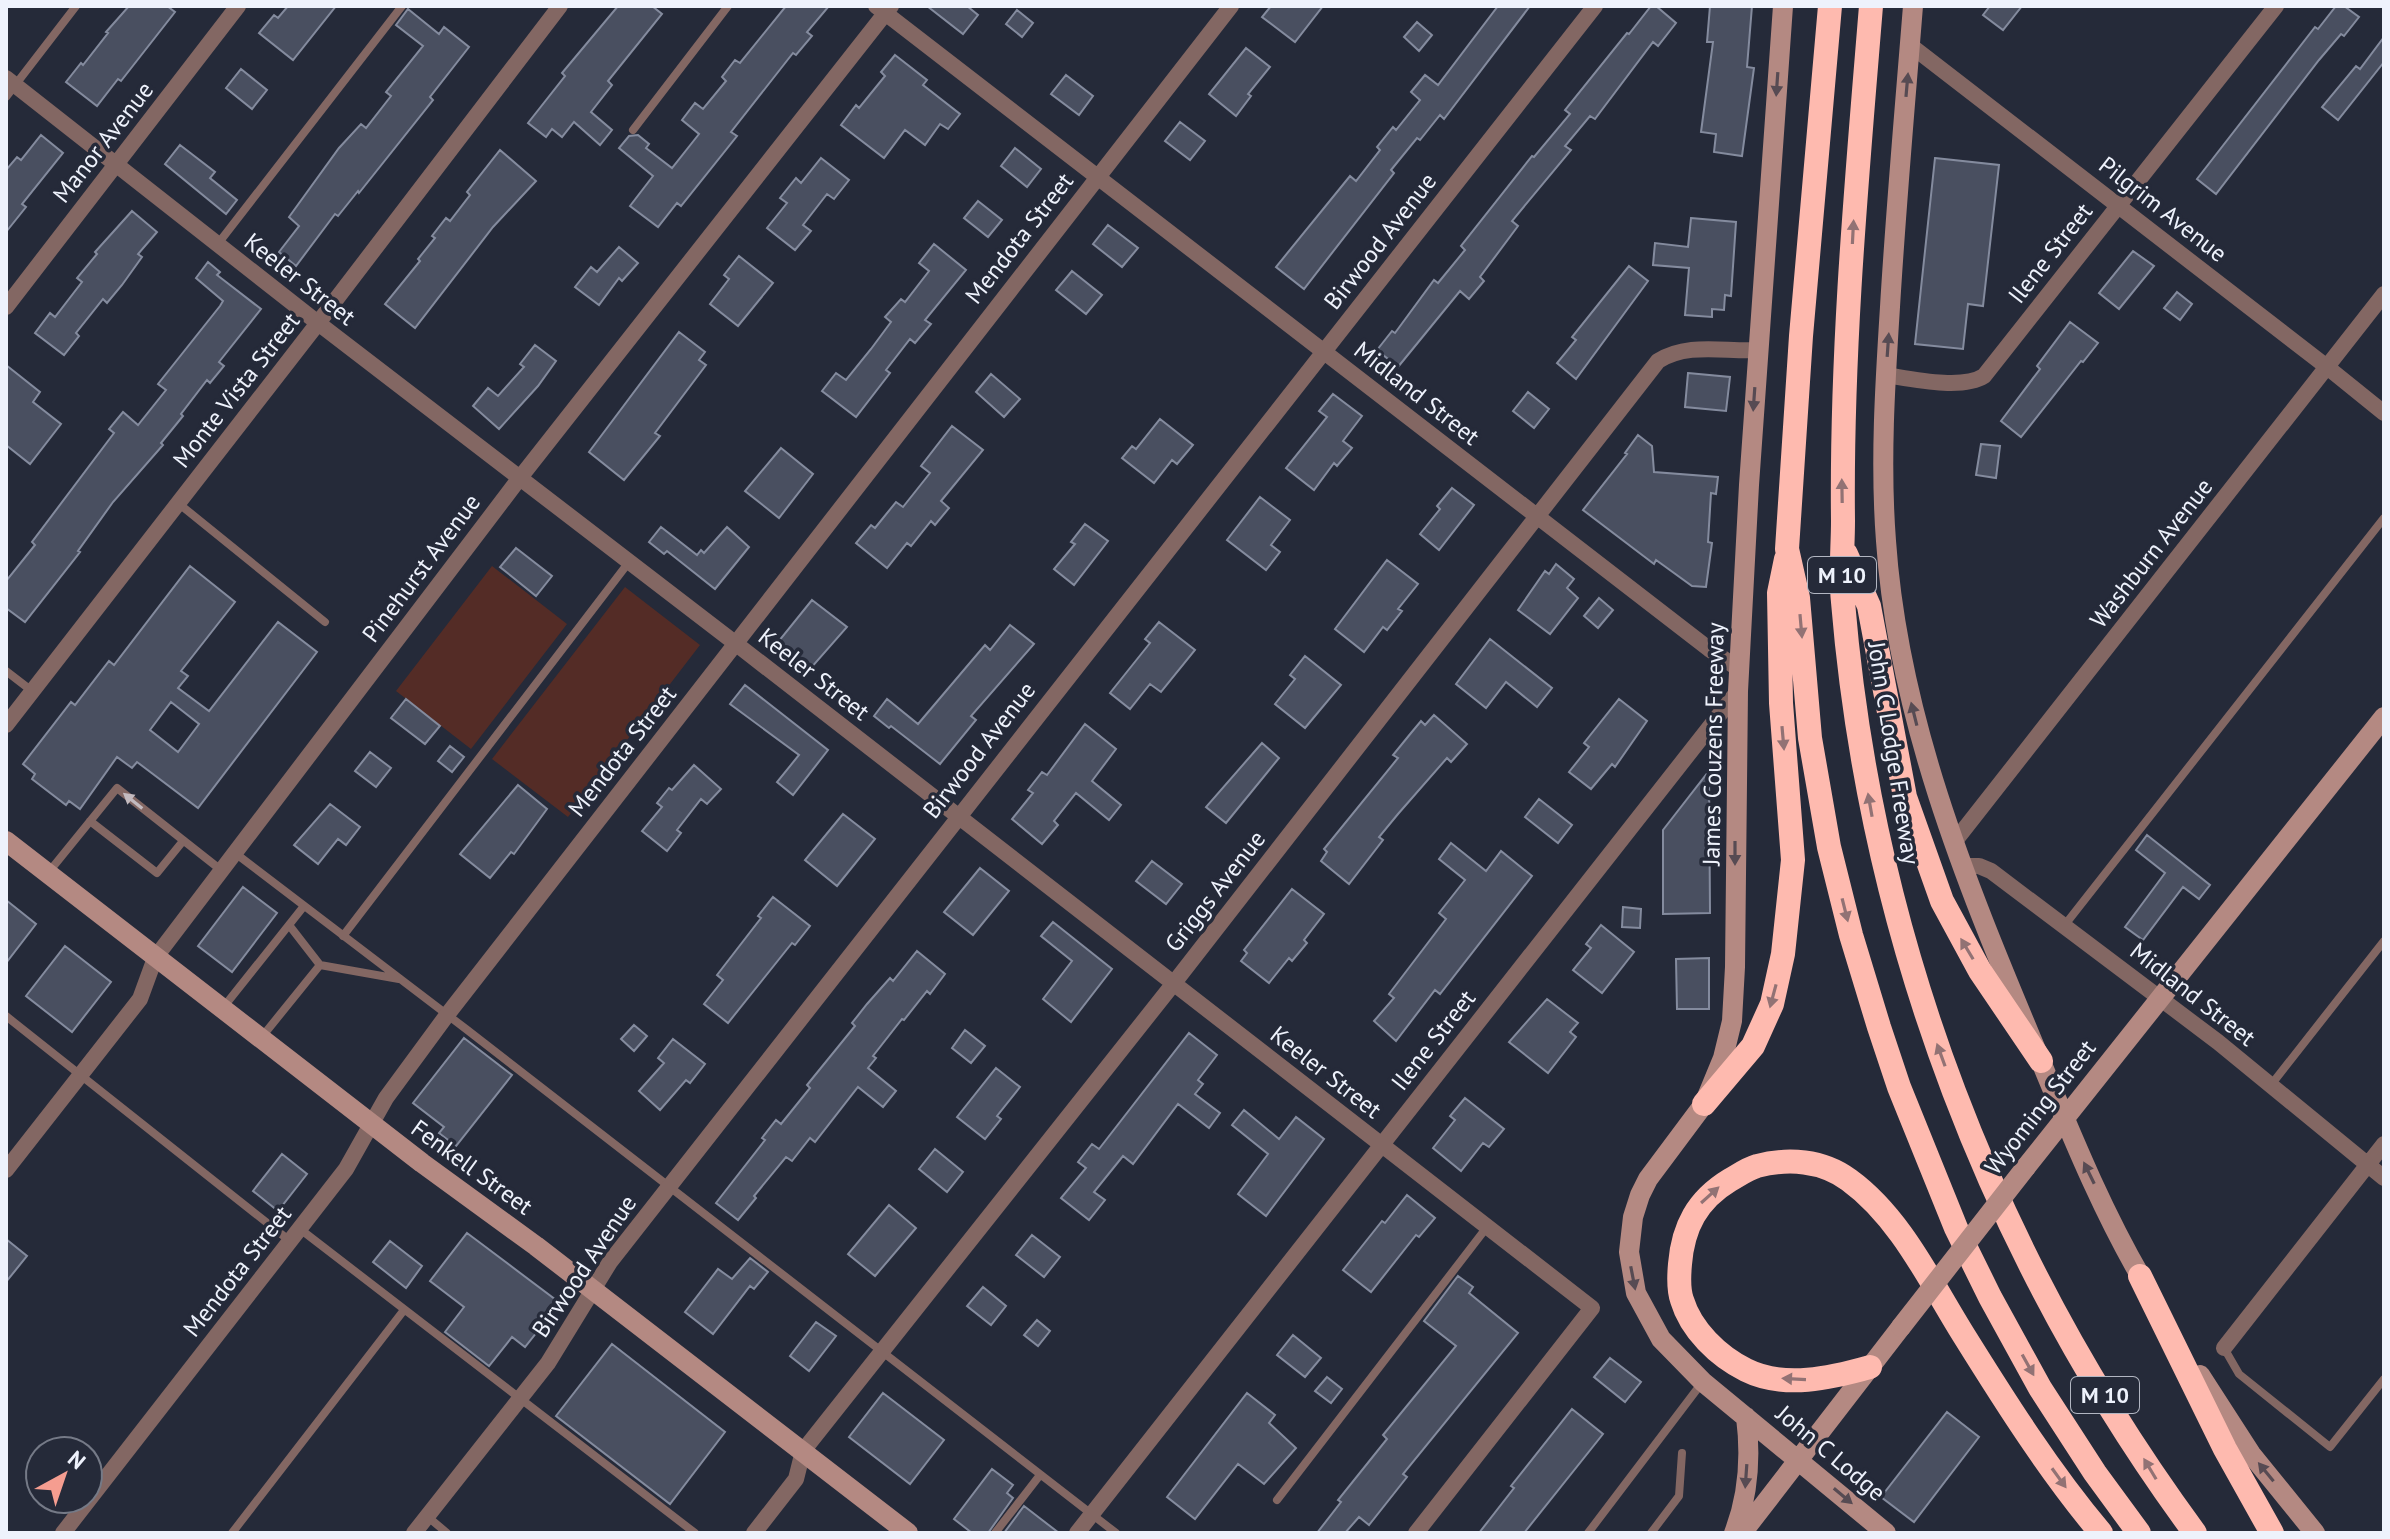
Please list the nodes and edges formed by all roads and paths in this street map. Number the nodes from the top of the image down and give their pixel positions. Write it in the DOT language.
graph roads {
  1 [pos="76,6"];
  2 [pos="238,6"];
  3 [pos="402,6"];
  4 [pos="560,6"];
  5 [pos="728,6"];
  6 [pos="1231,6"];
  7 [pos="1595,6"];
  8 [pos="1783,6"];
  9 [pos="1830,6"];
  10 [pos="1871,6"];
  11 [pos="1913,6"];
  12 [pos="2276,6"];
  13 [pos="884,8"];
  14 [pos="1910,45"];
  15 [pos="9,86"];
  16 [pos="633,130"];
  17 [pos="116,166"];
  18 [pos="1097,177"];
  19 [pos="2118,205"];
  20 [pos="217,245"];
  21 [pos="2384,294"];
  22 [pos="6,307"];
  23 [pos="318,323"];
  24 [pos="1758,350"];
  25 [pos="1323,351"];
  26 [pos="2327,367"];
  27 [pos="1886,375"];
  28 [pos="2384,413"];
  29 [pos="519,479"];
  30 [pos="178,503"];
  31 [pos="1536,515"];
  32 [pos="2384,518"];
  33 [pos="1843,548"];
  34 [pos="1787,549"];
  35 [pos="629,562"];
  36 [pos="325,622"];
  37 [pos="735,643"];
  38 [pos="1739,669"];
  39 [pos="6,671"];
  40 [pos="32,691"];
  41 [pos="1738,691"];
  42 [pos="2384,717"];
  43 [pos="6,725"];
  44 [pos="958,817"];
  45 [pos="90,821"];
  46 [pos="6,841"];
  47 [pos="183,841"];
  48 [pos="1955,841"];
  49 [pos="235,853"];
  50 [pos="1964,866"];
  51 [pos="221,871"];
  52 [pos="47,874"];
  53 [pos="304,906"];
  54 [pos="289,925"];
  55 [pos="2064,926"];
  56 [pos="343,936"];
  57 [pos="2384,941"];
  58 [pos="155,958"];
  59 [pos="320,965"];
  60 [pos="400,979"];
  61 [pos="1174,983"];
  62 [pos="2161,998"];
  63 [pos="222,1009"];
  64 [pos="447,1015"];
  65 [pos="6,1016"];
  66 [pos="260,1039"];
  67 [pos="2041,1061"];
  68 [pos="81,1074"];
  69 [pos="2271,1086"];
  70 [pos="1704,1104"];
  71 [pos="2065,1118"];
  72 [pos="372,1125"];
  73 [pos="2384,1144"];
  74 [pos="1381,1145"];
  75 [pos="2368,1165"];
  76 [pos="6,1170"];
  77 [pos="2384,1178"];
  78 [pos="668,1188"];
  79 [pos="1487,1227"];
  80 [pos="295,1235"];
  81 [pos="2140,1276"];
  82 [pos="593,1290"];
  83 [pos="404,1310"];
  84 [pos="2224,1348"];
  85 [pos="881,1352"];
  86 [pos="1870,1367"];
  87 [pos="2384,1379"];
  88 [pos="1703,1382"];
  89 [pos="519,1399"];
  90 [pos="1744,1416"];
  91 [pos="803,1451"];
  92 [pos="1682,1453"];
  93 [pos="1799,1460"];
  94 [pos="1040,1475"];
  95 [pos="1277,1500"];
  96 [pos="1091,1515"];
  97 [pos="427,1517"];
  98 [pos="63,1533"];
  99 [pos="232,1533"];
  100 [pos="414,1533"];
  101 [pos="447,1533"];
  102 [pos="695,1533"];
  103 [pos="754,1533"];
  104 [pos="908,1533"];
  105 [pos="995,1533"];
  106 [pos="1077,1533"];
  107 [pos="1116,1533"];
  108 [pos="1416,1533"];
  109 [pos="1588,1533"];
  110 [pos="1651,1533"];
  111 [pos="1734,1533"];
  112 [pos="1742,1533"];
  113 [pos="1886,1533"];
  114 [pos="2101,1533"];
  115 [pos="2139,1533"];
  116 [pos="2195,1533"];
  117 [pos="2272,1533"];
  118 [pos="2315,1533"];
  1 -- 15 [label="lane"];
  2 -- 17 [label="street, Manor Avenue"];
  3 -- 20 [label="lane"];
  4 -- 23 [label="street, Monte Vista Street"];
  5 -- 16 [label="lane"];
  6 -- 18 [label="street, Mendota Street"];
  7 -- 25 [label="street, Birwood Avenue"];
  8 -- 24 [label="main road, James Couzens Freeway, one-way"];
  9 -- 34 [label="highway, M 10"];
  33 -- 10 [label="highway, John C Lodge Freeway / M 10, one-way"];
  11 -- 14 [label="main road"];
  12 -- 19 [label="street, Ilene Street"];
  13 -- 18 [label="street, Midland Street"];
  13 -- 29 [label="street, Pinehurst Avenue"];
  14 -- 19 [label="street, Pilgrim Avenue"];
  27 -- 14 [label="main road, one-way"];
  15 -- 17 [label="street, Keeler Street"];
  17 -- 20 [label="street, Keeler Street"];
  17 -- 22 [label="street, Manor Avenue"];
  18 -- 25 [label="street, Midland Street"];
  18 -- 37 [label="street, Mendota Street"];
  19 -- 26 [label="street, Pilgrim Avenue"];
  19 -- 27 [label="street, Ilene Street"];
  20 -- 23 [label="street, Keeler Street"];
  21 -- 26 [label="street, Washburn Avenue"];
  23 -- 29 [label="street, Keeler Street"];
  23 -- 30 [label="street, Monte Vista Street"];
  24 -- 31 [label="street, Griggs Avenue"];
  24 -- 38 [label="main road, James Couzens Freeway, one-way"];
  25 -- 31 [label="street, Midland Street"];
  25 -- 44 [label="street, Birwood Avenue"];
  26 -- 28 [label="street, Pilgrim Avenue"];
  26 -- 48 [label="street, Washburn Avenue"];
  48 -- 27 [label="main road, one-way"];
  29 -- 35 [label="street, Keeler Street"];
  29 -- 49 [label="street, Pinehurst Avenue"];
  30 -- 36 [label="lane"];
  30 -- 40 [label="street, Monte Vista Street"];
  31 -- 38 [label="street, Midland Street"];
  31 -- 61 [label="street, Griggs Avenue"];
  32 -- 55 [label="lane"];
  67 -- 33 [label="highway, one-way"];
  116 -- 33 [label="highway, John C Lodge Freeway / M 10, one-way"];
  34 -- 70 [label="highway, one-way"];
  34 -- 115 [label="highway, M 10, one-way"];
  35 -- 37 [label="street, Keeler Street"];
  35 -- 56 [label="lane"];
  37 -- 44 [label="street, Keeler Street"];
  37 -- 64 [label="street, Mendota Street"];
  38 -- 41 [label="main road, James Couzens Freeway"];
  39 -- 40 [label="lane"];
  40 -- 43 [label="street, Monte Vista Street"];
  41 -- 70 [label="main road, James Couzens Freeway, one-way"];
  41 -- 74 [label="street, Ilene Street"];
  42 -- 62 [label="main road, Wyoming Street"];
  44 -- 61 [label="street, Keeler Street"];
  44 -- 78 [label="street, Birwood Avenue"];
  45 -- 47 [label="lane"];
  47 -- 45 [label="lane, one-way"];
  45 -- 52 [label="lane"];
  46 -- 52 [label="main road, Fenkell Street"];
  47 -- 51 [label="lane"];
  48 -- 50 [label="main road"];
  49 -- 51 [label="street, Pinehurst Avenue"];
  49 -- 53 [label="lane"];
  50 -- 55 [label="street, Midland Street"];
  50 -- 67 [label="main road"];
  51 -- 58 [label="street, Pinehurst Avenue"];
  52 -- 58 [label="main road, Fenkell Street"];
  53 -- 54 [label="lane"];
  53 -- 56 [label="lane"];
  54 -- 59 [label="lane"];
  54 -- 63 [label="lane"];
  55 -- 62 [label="street, Midland Street"];
  56 -- 60 [label="lane"];
  57 -- 69 [label="lane"];
  58 -- 63 [label="main road, Fenkell Street"];
  58 -- 68 [label="street, Pinehurst Avenue"];
  59 -- 60 [label="lane"];
  59 -- 66 [label="lane"];
  60 -- 64 [label="lane"];
  61 -- 74 [label="street, Keeler Street"];
  61 -- 85 [label="street, Griggs Avenue"];
  62 -- 69 [label="street, Midland Street"];
  62 -- 71 [label="main road, Wyoming Street"];
  63 -- 66 [label="main road, Fenkell Street"];
  64 -- 72 [label="street, Mendota Street"];
  64 -- 78 [label="lane"];
  65 -- 68 [label="lane"];
  66 -- 72 [label="main road, Fenkell Street"];
  67 -- 71 [label="main road"];
  68 -- 76 [label="street, Pinehurst Avenue"];
  68 -- 80 [label="lane"];
  69 -- 75 [label="street, Midland Street"];
  70 -- 88 [label="main road, James Couzens Freeway, one-way"];
  81 -- 71 [label="main road, one-way"];
  71 -- 86 [label="main road, Wyoming Street, bridge"];
  72 -- 80 [label="street, Mendota Street"];
  72 -- 82 [label="main road, Fenkell Street"];
  73 -- 75 [label="street"];
  74 -- 79 [label="street, Keeler Street"];
  74 -- 96 [label="street, Ilene Street"];
  75 -- 77 [label="street, Midland Street"];
  75 -- 84 [label="street"];
  78 -- 82 [label="street, Birwood Avenue"];
  78 -- 85 [label="lane"];
  79 -- 95 [label="lane"];
  79 -- 108 [label="street, Keeler Street"];
  80 -- 83 [label="lane"];
  80 -- 98 [label="street, Mendota Street"];
  81 -- 117 [label="highway"];
  118 -- 81 [label="main road, one-way"];
  82 -- 89 [label="street, Birwood Avenue"];
  82 -- 91 [label="main road, Fenkell Street"];
  83 -- 89 [label="lane"];
  83 -- 99 [label="lane"];
  84 -- 87 [label="lane"];
  85 -- 91 [label="street, Griggs Avenue"];
  85 -- 94 [label="lane"];
  86 -- 93 [label="main road, Wyoming Street"];
  86 -- 114 [label="highway, one-way"];
  88 -- 90 [label="main road, James Couzens Freeway"];
  88 -- 109 [label="lane"];
  89 -- 97 [label="street, Birwood Avenue"];
  89 -- 102 [label="lane"];
  90 -- 93 [label="main road, John C Lodge"];
  90 -- 111 [label="main road, one-way"];
  91 -- 103 [label="street, Griggs Avenue"];
  91 -- 104 [label="main road, Fenkell Street"];
  92 -- 110 [label="lane"];
  93 -- 112 [label="main road, Wyoming Street"];
  93 -- 113 [label="main road, John C Lodge, one-way"];
  94 -- 96 [label="lane"];
  94 -- 105 [label="lane"];
  96 -- 106 [label="street, Ilene Street"];
  96 -- 107 [label="lane"];
  97 -- 100 [label="street, Birwood Avenue"];
  97 -- 101 [label="lane"];
}
